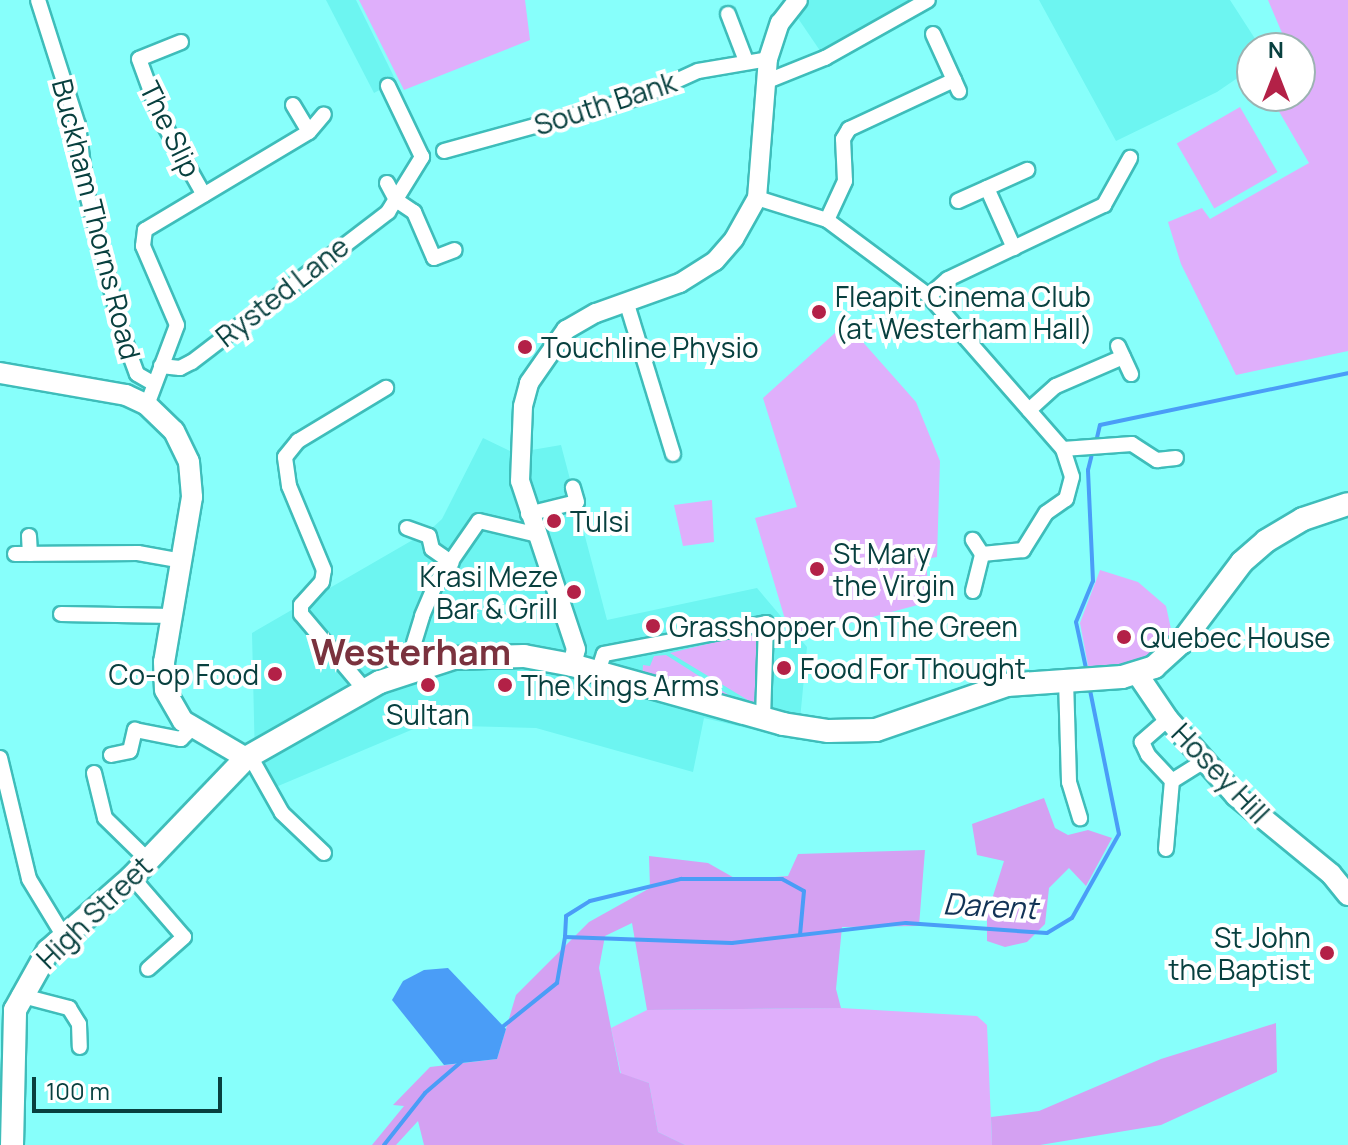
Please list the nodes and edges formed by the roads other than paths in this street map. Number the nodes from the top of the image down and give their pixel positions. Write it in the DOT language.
graph roads {
  1 [pos="798,0"];
  2 [pos="928,0"];
  3 [pos="36,1"];
  4 [pos="728,14"];
  5 [pos="933,34"];
  6 [pos="181,42"];
  7 [pos="768,59"];
  8 [pos="746,61"];
  9 [pos="765,82"];
  10 [pos="388,86"];
  11 [pos="293,105"];
  12 [pos="324,114"];
  13 [pos="309,132"];
  14 [pos="444,151"];
  15 [pos="1130,158"];
  16 [pos="1027,170"];
  17 [pos="387,183"];
  18 [pos="987,188"];
  19 [pos="204,195"];
  20 [pos="757,198"];
  21 [pos="396,200"];
  22 [pos="958,201"];
  23 [pos="827,220"];
  24 [pos="1014,248"];
  25 [pos="455,250"];
  26 [pos="929,296"];
  27 [pos="626,301"];
  28 [pos="161,366"];
  29 [pos="0,373"];
  30 [pos="1131,374"];
  31 [pos="154,384"];
  32 [pos="386,388"];
  33 [pos="147,405"];
  34 [pos="1029,410"];
  35 [pos="1063,449"];
  36 [pos="673,454"];
  37 [pos="1176,458"];
  38 [pos="575,495"];
  39 [pos="1348,504"];
  40 [pos="528,514"];
  41 [pos="407,528"];
  42 [pos="534,534"];
  43 [pos="29,536"];
  44 [pos="973,540"];
  45 [pos="982,554"];
  46 [pos="183,561"];
  47 [pos="452,563"];
  48 [pos="973,591"];
  49 [pos="61,614"];
  50 [pos="173,616"];
  51 [pos="572,665"];
  52 [pos="419,668"];
  53 [pos="598,672"];
  54 [pos="1138,675"];
  55 [pos="1066,680"];
  56 [pos="365,690"];
  57 [pos="763,719"];
  58 [pos="1168,719"];
  59 [pos="192,728"];
  60 [pos="111,755"];
  61 [pos="248,757"];
  62 [pos="0,758"];
  63 [pos="1206,760"];
  64 [pos="94,773"];
  65 [pos="1172,781"];
  66 [pos="1080,818"];
  67 [pos="1166,849"];
  68 [pos="324,853"];
  69 [pos="148,860"];
  70 [pos="132,877"];
  71 [pos="1348,895"];
  72 [pos="63,935"];
  73 [pos="148,969"];
  74 [pos="11,1004"];
  75 [pos="80,1047"];
  76 [pos="12,1145"];
  1 -- 7 [label="street"];
  2 -- 9 [label="street"];
  3 -- 31 [label="street, Buckham Thorns Road"];
  4 -- 8 [label="street"];
  5 -- 23 [label="street"];
  6 -- 19 [label="street, The Slip"];
  7 -- 8 [label="street, South Bank"];
  7 -- 9 [label="street"];
  8 -- 14 [label="street, South Bank"];
  9 -- 20 [label="street"];
  10 -- 21 [label="street, Rysted Lane"];
  11 -- 13 [label="street"];
  12 -- 13 [label="street"];
  13 -- 19 [label="street"];
  15 -- 24 [label="street"];
  16 -- 18 [label="street"];
  17 -- 21 [label="street"];
  18 -- 22 [label="street"];
  18 -- 24 [label="street"];
  19 -- 28 [label="street"];
  20 -- 23 [label="street"];
  20 -- 27 [label="street"];
  21 -- 25 [label="street"];
  21 -- 28 [label="street, Rysted Lane"];
  23 -- 26 [label="street"];
  24 -- 26 [label="street"];
  26 -- 34 [label="street"];
  27 -- 36 [label="street"];
  27 -- 40 [label="street"];
  28 -- 31 [label="street"];
  29 -- 33 [label="main road"];
  30 -- 34 [label="street"];
  31 -- 33 [label="street"];
  32 -- 56 [label="street"];
  33 -- 46 [label="main road"];
  34 -- 35 [label="street"];
  35 -- 37 [label="street"];
  35 -- 45 [label="street"];
  38 -- 40 [label="street"];
  39 -- 54 [label="main road"];
  40 -- 42 [label="street"];
  41 -- 47 [label="street"];
  42 -- 47 [label="street"];
  42 -- 51 [label="street"];
  43 -- 46 [label="street"];
  44 -- 45 [label="street"];
  45 -- 48 [label="street"];
  46 -- 50 [label="main road"];
  47 -- 52 [label="street"];
  49 -- 50 [label="street"];
  50 -- 59 [label="main road"];
  51 -- 52 [label="main road, High Street"];
  51 -- 53 [label="main road, High Street"];
  52 -- 56 [label="main road, High Street"];
  53 -- 57 [label="main road, High Street"];
  53 -- 57 [label="street"];
  54 -- 55 [label="main road, High Street"];
  54 -- 58 [label="main road, Hosey Hill"];
  55 -- 57 [label="main road, High Street"];
  55 -- 66 [label="street"];
  56 -- 61 [label="main road, High Street"];
  58 -- 63 [label="main road, Hosey Hill"];
  58 -- 65 [label="street"];
  59 -- 60 [label="street"];
  59 -- 61 [label="main road"];
  61 -- 68 [label="street"];
  61 -- 69 [label="main road, High Street"];
  62 -- 72 [label="street"];
  63 -- 65 [label="street"];
  63 -- 71 [label="main road, Hosey Hill"];
  64 -- 69 [label="street"];
  65 -- 67 [label="street"];
  69 -- 70 [label="main road, High Street"];
  70 -- 72 [label="main road, High Street"];
  70 -- 73 [label="street"];
  72 -- 74 [label="main road, High Street"];
  74 -- 75 [label="street"];
  74 -- 76 [label="main road"];
}
